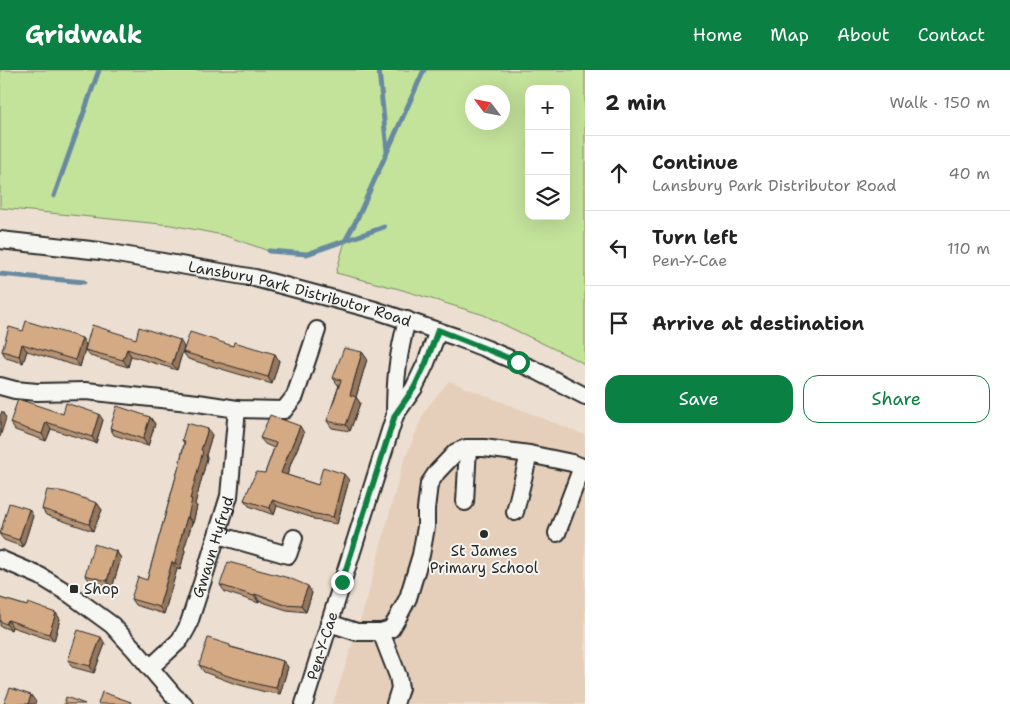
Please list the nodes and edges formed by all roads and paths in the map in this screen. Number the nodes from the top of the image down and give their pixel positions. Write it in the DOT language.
graph roads {
  1 [pos="0,240"];
  2 [pos="407,320"];
  3 [pos="317,330"];
  4 [pos="438,330"];
  5 [pos="0,386"];
  6 [pos="585,396"];
  7 [pos="237,409"];
  8 [pos="395,415"];
  9 [pos="468,448"];
  10 [pos="528,454"];
  11 [pos="584,467"];
  12 [pos="465,502"];
  13 [pos="515,512"];
  14 [pos="557,533"];
  15 [pos="218,535"];
  16 [pos="294,538"];
  17 [pos="0,559"];
  18 [pos="329,623"];
  19 [pos="381,632"];
  20 [pos="150,668"];
  21 [pos="184,704"];
  22 [pos="304,704"];
  23 [pos="395,704"];
  1 -- 2 [label="street, Lansbury Park Distributor Road"];
  2 -- 4 [label="street, Lansbury Park Distributor Road"];
  2 -- 8 [label="street, Pen-Y-Cae"];
  3 -- 7 [label="street"];
  4 -- 6 [label="street, Lansbury Park Distributor Road"];
  4 -- 8 [label="street, Pen-Y-Cae"];
  5 -- 7 [label="street"];
  7 -- 15 [label="street, Gwaun Hyfryd"];
  8 -- 18 [label="street, Pen-Y-Cae"];
  9 -- 10 [label="street"];
  9 -- 12 [label="street"];
  9 -- 19 [label="street"];
  10 -- 11 [label="street"];
  10 -- 13 [label="street"];
  11 -- 14 [label="street"];
  15 -- 16 [label="street"];
  15 -- 20 [label="street, Gwaun Hyfryd"];
  17 -- 20 [label="street"];
  18 -- 19 [label="street"];
  18 -- 22 [label="street, Pen-Y-Cae"];
  19 -- 23 [label="street"];
  20 -- 21 [label="street"];
}
